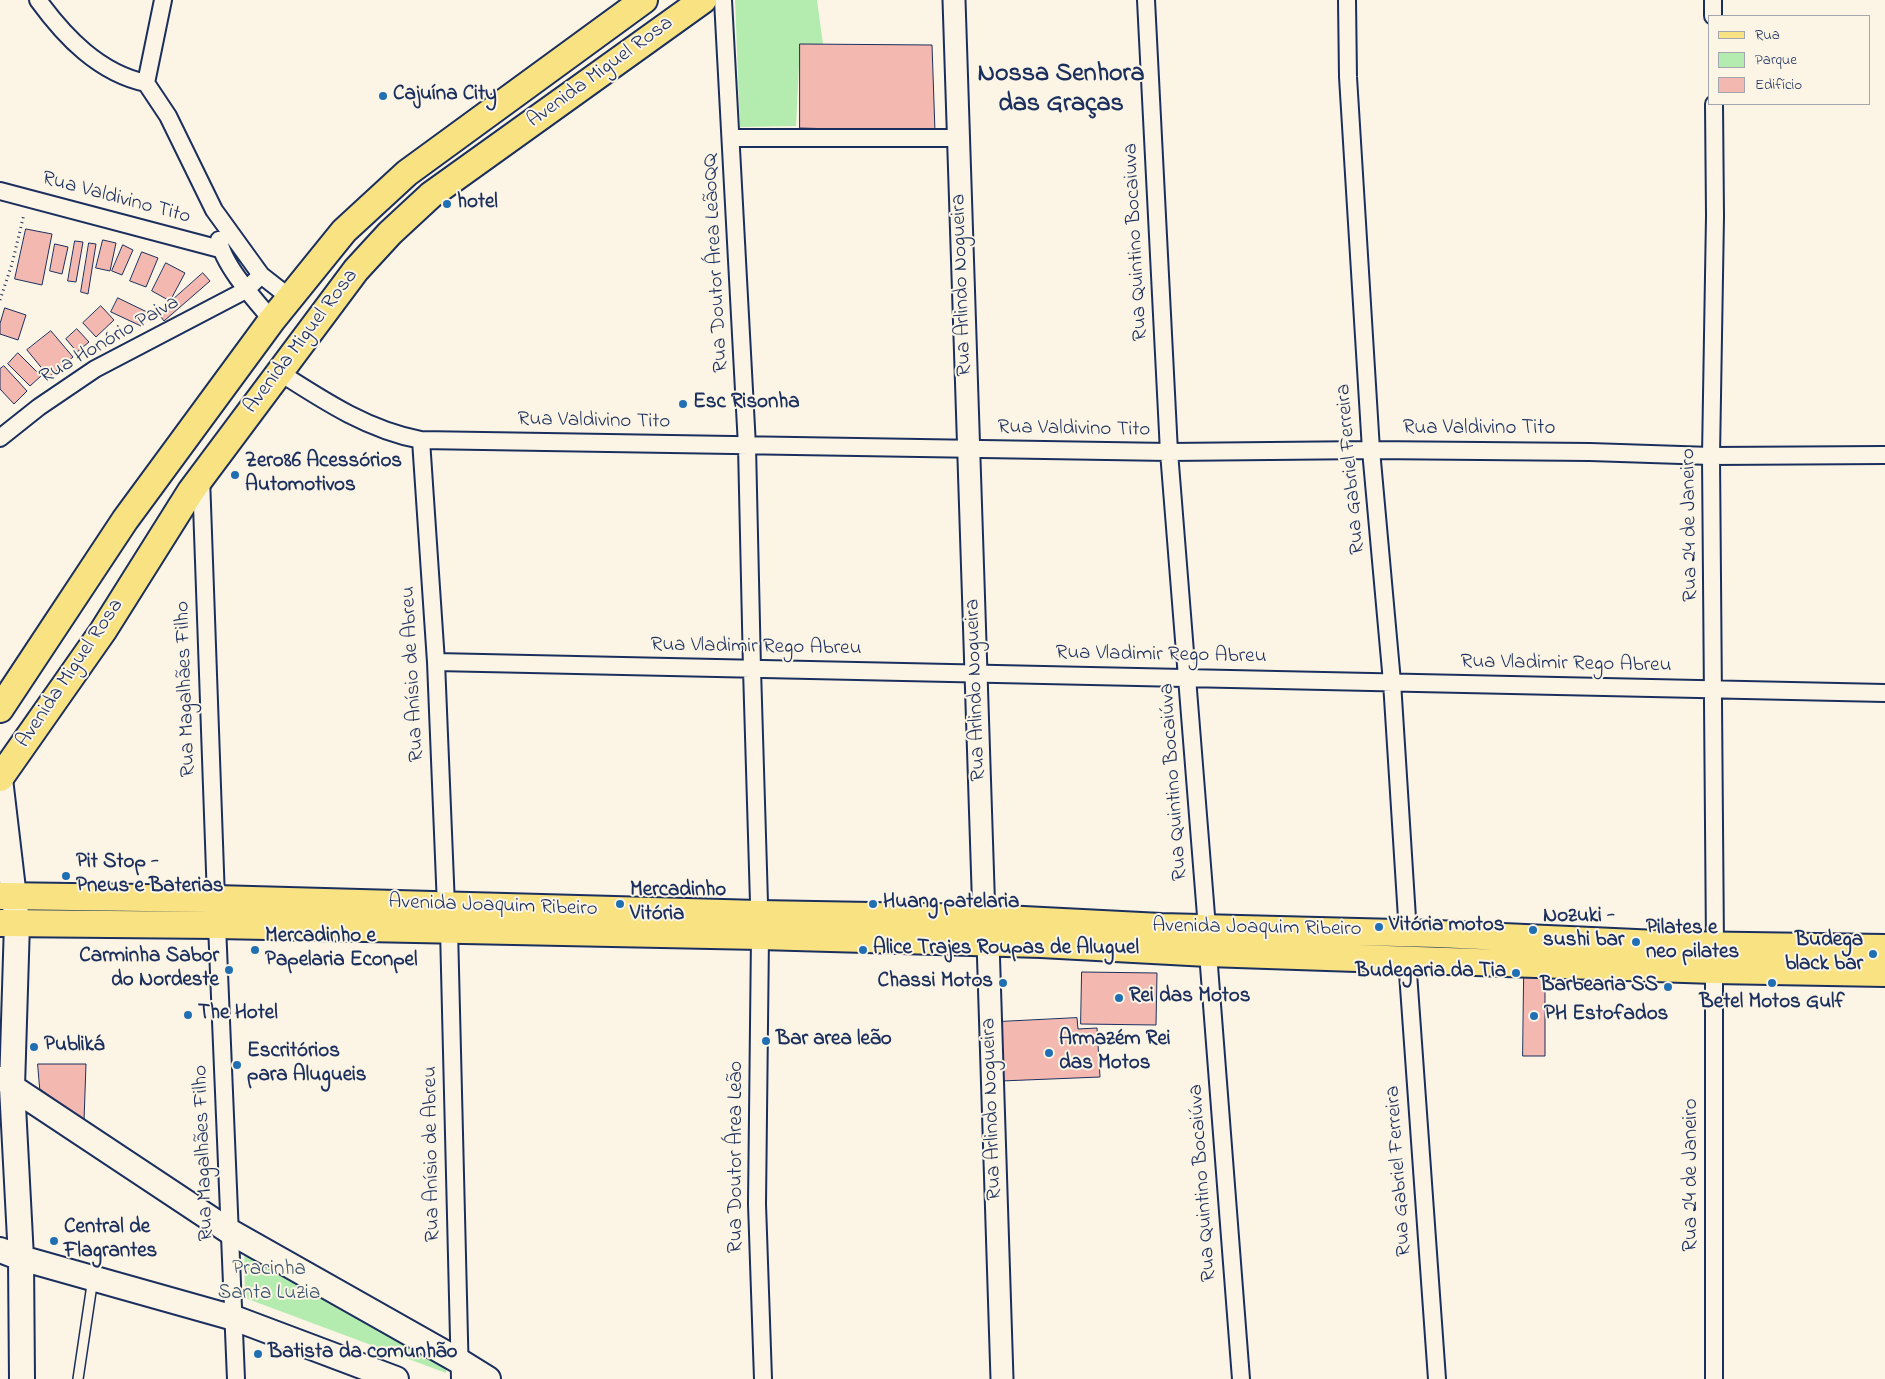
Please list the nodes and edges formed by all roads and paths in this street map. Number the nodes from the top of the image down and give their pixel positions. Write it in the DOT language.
graph roads {
  1 [pos="38,0"];
  2 [pos="163,0"];
  3 [pos="644,0"];
  4 [pos="703,0"];
  5 [pos="723,0"];
  6 [pos="954,0"];
  7 [pos="1146,0"];
  8 [pos="1347,0"];
  9 [pos="1713,0"];
  10 [pos="1713,15"];
  11 [pos="146,83"];
  12 [pos="1714,105"];
  13 [pos="732,138"];
  14 [pos="958,138"];
  15 [pos="0,191"];
  16 [pos="28,198"];
  17 [pos="214,210"];
  18 [pos="220,250"];
  19 [pos="261,275"];
  20 [pos="246,290"];
  21 [pos="290,296"];
  22 [pos="0,300"];
  23 [pos="272,320"];
  24 [pos="279,372"];
  25 [pos="0,438"];
  26 [pos="421,440"];
  27 [pos="747,446"];
  28 [pos="969,449"];
  29 [pos="1371,450"];
  30 [pos="1170,452"];
  31 [pos="1885,455"];
  32 [pos="1711,456"];
  33 [pos="201,477"];
  34 [pos="436,662"];
  35 [pos="752,669"];
  36 [pos="976,673"];
  37 [pos="1188,678"];
  38 [pos="1392,682"];
  39 [pos="1714,689"];
  40 [pos="1885,693"];
  41 [pos="0,709"];
  42 [pos="0,778"];
  43 [pos="8,896"];
  44 [pos="216,899"];
  45 [pos="448,917"];
  46 [pos="9,923"];
  47 [pos="217,925"];
  48 [pos="759,925"];
  49 [pos="986,930"];
  50 [pos="1208,941"];
  51 [pos="1407,947"];
  52 [pos="1885,948"];
  53 [pos="1714,958"];
  54 [pos="1885,974"];
  55 [pos="6,1079"];
  56 [pos="229,1231"];
  57 [pos="11,1254"];
  58 [pos="94,1278"];
  59 [pos="234,1318"];
  60 [pos="460,1370"];
  61 [pos="22,1379"];
  62 [pos="78,1379"];
  63 [pos="236,1379"];
  64 [pos="396,1379"];
  65 [pos="488,1379"];
  66 [pos="763,1379"];
  67 [pos="1002,1379"];
  68 [pos="1241,1379"];
  69 [pos="1436,1379"];
  70 [pos="1714,1379"];
  1 -- 11 [label="street"];
  2 -- 11 [label="street"];
  3 -- 21 [label="main road, Avenida Miguel Rosa"];
  4 -- 24 [label="main road, Avenida Miguel Rosa"];
  5 -- 13 [label="street, Rua Doutor Área LeãoQQ"];
  6 -- 14 [label="street, Rua Arlindo Nogueira"];
  7 -- 30 [label="street, Rua Quintino Bocaiuva"];
  8 -- 29 [label="street, Rua Gabriel Ferreira"];
  9 -- 10 [label="street"];
  11 -- 17 [label="street"];
  12 -- 32 [label="street, Rua 24 de Janeiro"];
  13 -- 14 [label="street"];
  13 -- 27 [label="street, Rua Doutor Área LeãoQQ"];
  14 -- 28 [label="street, Rua Arlindo Nogueira"];
  15 -- 16 [label="street, Rua Valdivino Tito"];
  16 -- 18 [label="street, Rua Valdivino Tito"];
  16 -- 22 [label="path"];
  17 -- 18 [label="street"];
  17 -- 19 [label="street"];
  18 -- 20 [label="street"];
  19 -- 20 [label="street, Rua Honório Paiva"];
  19 -- 21 [label="street"];
  20 -- 23 [label="street"];
  20 -- 25 [label="street, Rua Honório Paiva"];
  21 -- 23 [label="main road, Avenida Miguel Rosa"];
  23 -- 41 [label="main road, Avenida Miguel Rosa"];
  24 -- 26 [label="street, Rua Valdivino Tito"];
  24 -- 33 [label="main road, Avenida Miguel Rosa"];
  26 -- 27 [label="street, Rua Valdivino Tito"];
  26 -- 34 [label="street, Rua Anísio de Abreu"];
  27 -- 28 [label="street, Rua Valdivino Tito"];
  27 -- 35 [label="street, Rua Doutor Área LeãoQQ"];
  28 -- 30 [label="street, Rua Valdivino Tito"];
  28 -- 36 [label="street, Rua Arlindo Nogueira"];
  29 -- 30 [label="street, Rua Valdivino Tito"];
  29 -- 32 [label="street, Rua Valdivino Tito"];
  29 -- 38 [label="street, Rua Gabriel Ferreira"];
  30 -- 37 [label="street, Rua Quintino Bocaiúva"];
  31 -- 32 [label="street, Rua Valdivino Tito"];
  32 -- 39 [label="street, Rua 24 de Janeiro"];
  33 -- 42 [label="main road, Avenida Miguel Rosa"];
  33 -- 44 [label="street, Rua Magalhães Filho"];
  34 -- 35 [label="street, Rua Vladimir Rego Abreu"];
  34 -- 45 [label="street, Rua Anísio de Abreu"];
  35 -- 36 [label="street, Rua Vladimir Rego Abreu"];
  35 -- 48 [label="street, Rua Doutor Área LeãoQQ"];
  36 -- 37 [label="street, Rua Vladimir Rego Abreu"];
  36 -- 49 [label="street, Rua Arlindo Nogueira"];
  37 -- 38 [label="street, Rua Vladimir Rego Abreu"];
  37 -- 50 [label="street, Rua Quintino Bocaiúva"];
  38 -- 39 [label="street, Rua Vladimir Rego Abreu"];
  38 -- 51 [label="street, Rua Gabriel Ferreira"];
  39 -- 40 [label="street, Rua Vladimir Rego Abreu"];
  39 -- 53 [label="street, Rua 24 de Janeiro"];
  42 -- 43 [label="main road"];
  43 -- 44 [label="main road, Avenida Joaquim Ribeiro"];
  43 -- 46 [label="main road"];
  44 -- 45 [label="main road, Avenida Joaquim Ribeiro"];
  45 -- 47 [label="main road, Avenida Joaquim Ribeiro"];
  45 -- 48 [label="main road, Avenida Joaquim Ribeiro"];
  45 -- 60 [label="street, Rua Anísio de Abreu"];
  46 -- 47 [label="main road, Avenida Joaquim Ribeiro"];
  46 -- 55 [label="main road"];
  47 -- 56 [label="street, Rua Magalhães Filho"];
  48 -- 49 [label="main road, Avenida Joaquim Ribeiro"];
  48 -- 66 [label="street, Rua Doutor Área Leão"];
  49 -- 50 [label="main road, Avenida Joaquim Ribeiro"];
  49 -- 67 [label="street, Rua Arlindo Nogueira"];
  50 -- 51 [label="main road, Avenida Joaquim Ribeiro"];
  50 -- 68 [label="street, Rua Quintino Bocaiúva"];
  51 -- 53 [label="main road, Avenida Joaquim Ribeiro"];
  51 -- 69 [label="street, Rua Gabriel Ferreira"];
  52 -- 53 [label="main road, Avenida Joaquim Ribeiro"];
  53 -- 54 [label="main road, Avenida Joaquim Ribeiro"];
  53 -- 70 [label="street, Rua 24 de Janeiro"];
  55 -- 56 [label="main road"];
  55 -- 57 [label="main road"];
  56 -- 59 [label="street, Rua Magalhães Filho"];
  56 -- 60 [label="main road"];
  57 -- 58 [label="main road"];
  57 -- 61 [label="main road"];
  58 -- 59 [label="main road"];
  58 -- 62 [label="lane"];
  59 -- 63 [label="street, Rua Magalhães Filho"];
  59 -- 64 [label="main road"];
  60 -- 65 [label="main road"];
}
